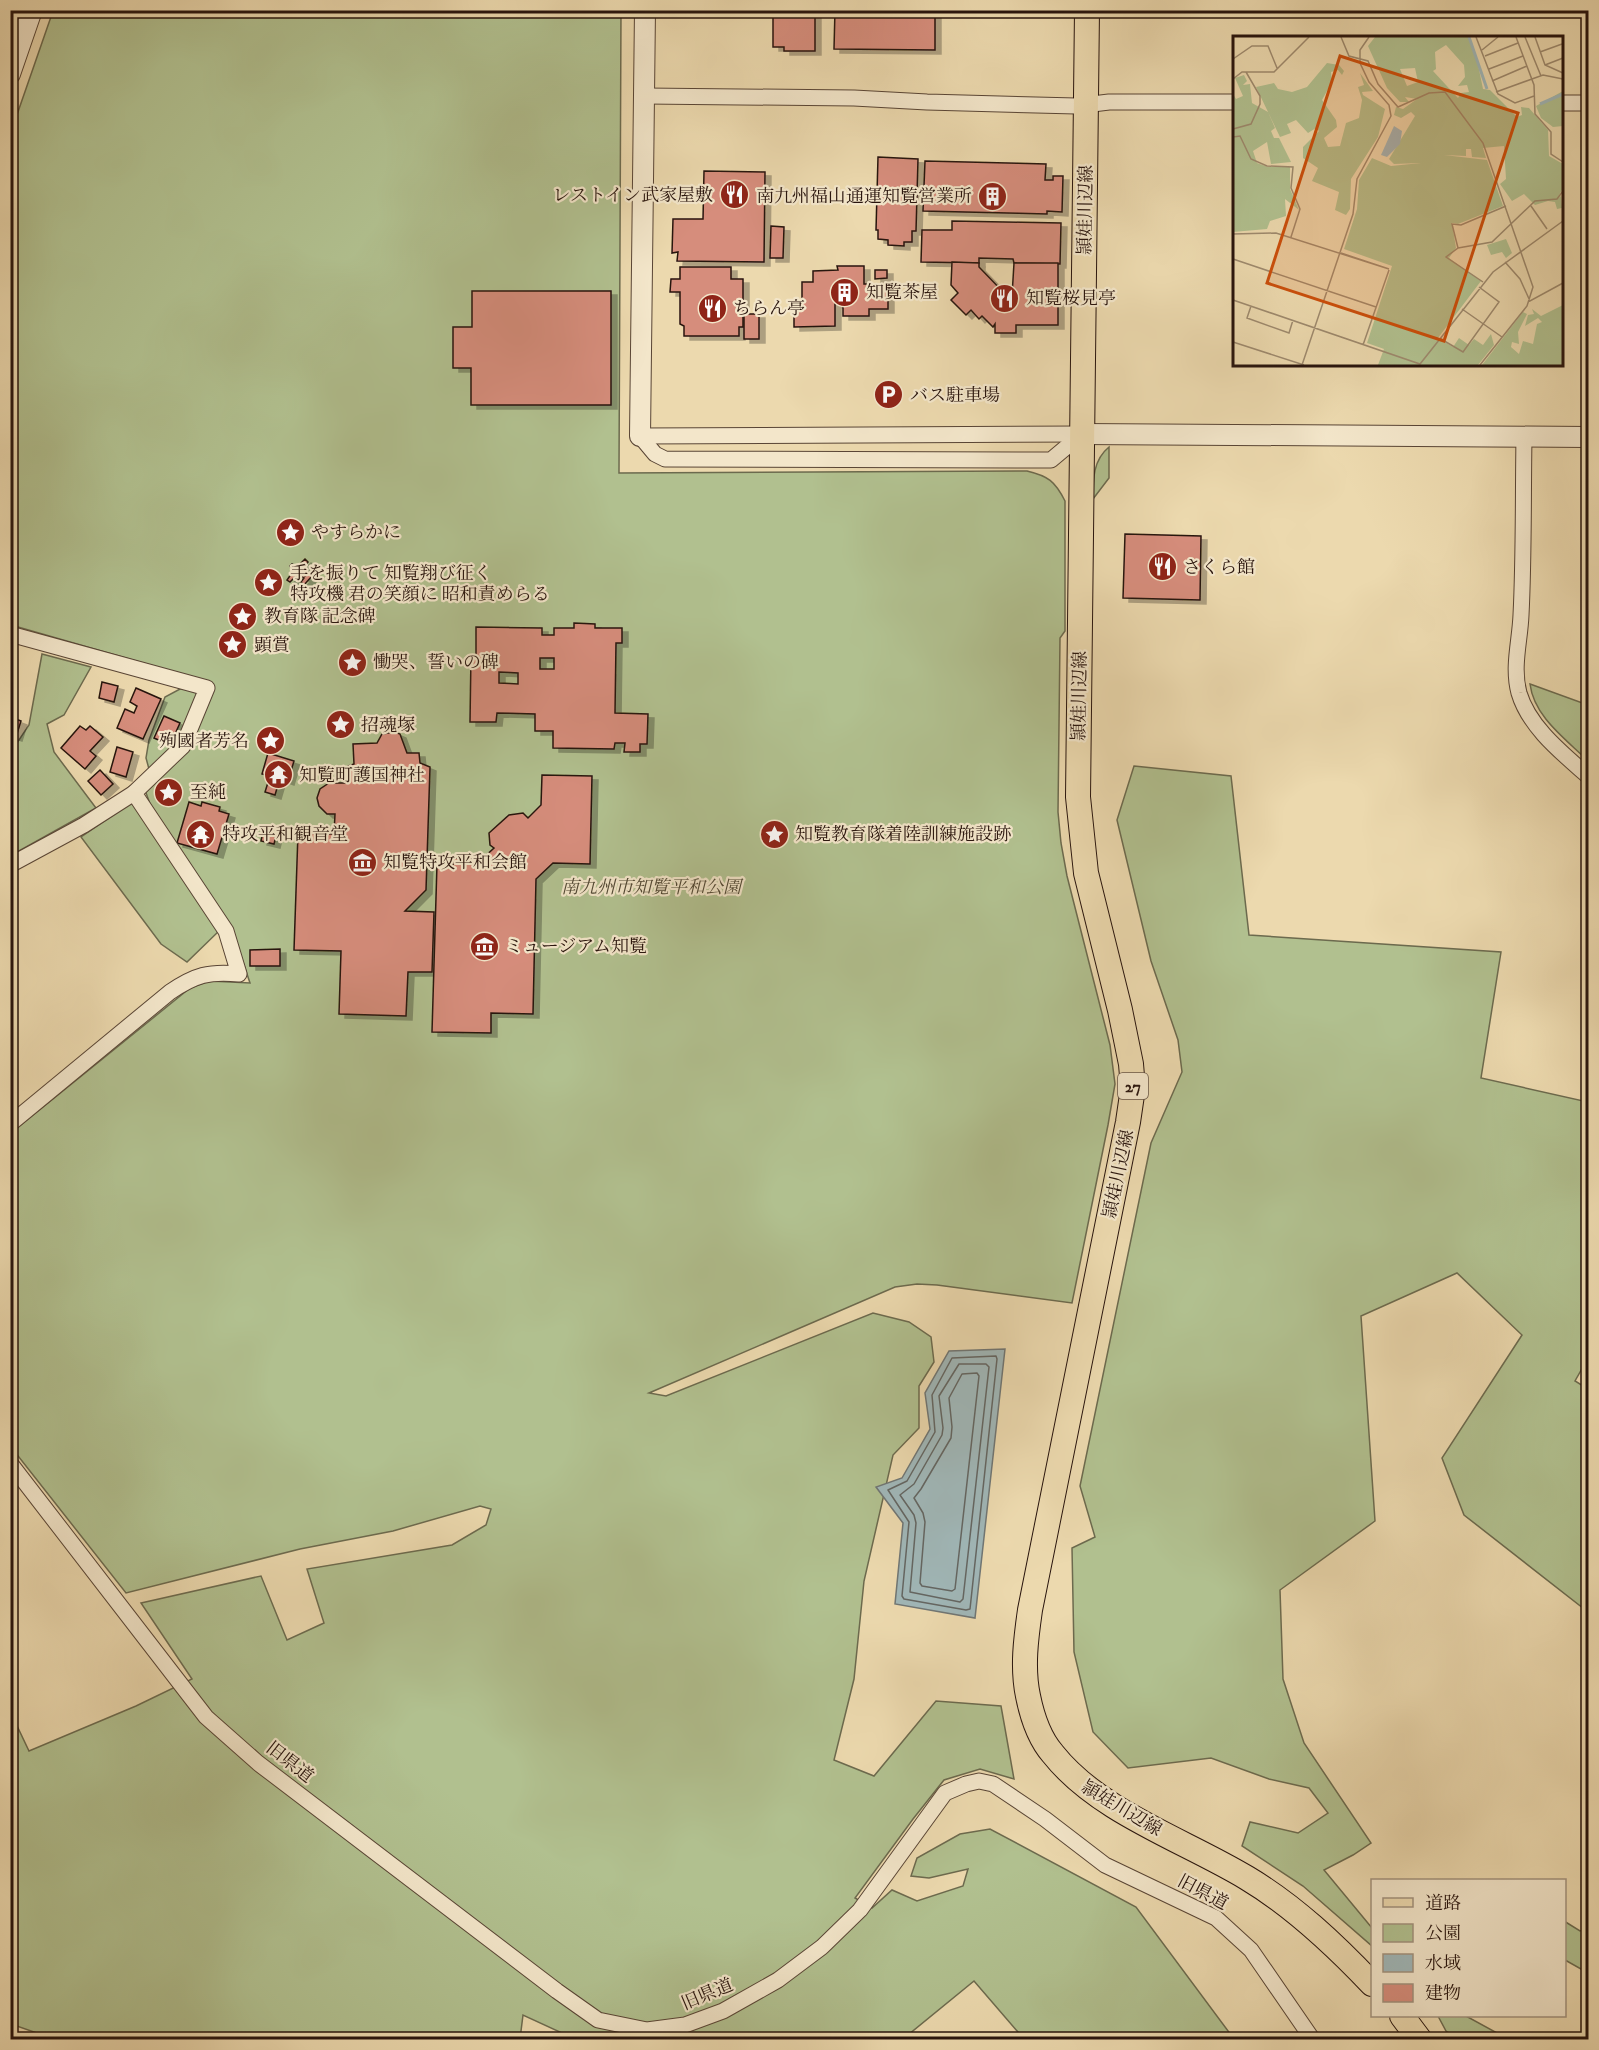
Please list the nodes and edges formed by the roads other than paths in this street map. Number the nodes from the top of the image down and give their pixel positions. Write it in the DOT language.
graph roads {
  1 [pos="32,10"];
  2 [pos="645,10"];
  3 [pos="1087,10"];
  4 [pos="10,74"];
  5 [pos="645,96"];
  6 [pos="1233,102"];
  7 [pos="1563,103"];
  8 [pos="1588,103"];
  9 [pos="1087,105"];
  10 [pos="1082,434"];
  11 [pos="640,436"];
  12 [pos="1524,437"];
  13 [pos="1588,437"];
  14 [pos="10,634"];
  15 [pos="1588,776"];
  16 [pos="135,793"];
  17 [pos="10,865"];
  18 [pos="10,1124"];
  19 [pos="10,1464"];
  20 [pos="1371,1983"];
  21 [pos="1403,2017"];
  22 [pos="1313,2040"];
  23 [pos="1420,2040"];
  1 -- 4 [label="street"];
  2 -- 5 [label="street"];
  3 -- 9 [label="main road, 頴娃川辺線 / 27"];
  5 -- 9 [label="street"];
  5 -- 11 [label="street"];
  6 -- 9 [label="street"];
  7 -- 8 [label="street"];
  9 -- 10 [label="main road, 頴娃川辺線 / 27"];
  10 -- 11 [label="street"];
  10 -- 11 [label="street"];
  10 -- 12 [label="street"];
  10 -- 20 [label="main road, 頴娃川辺線 / 27"];
  12 -- 13 [label="street"];
  12 -- 15 [label="street"];
  14 -- 16 [label="street"];
  16 -- 17 [label="street"];
  16 -- 18 [label="street"];
  19 -- 22 [label="street, 旧県道"];
  21 -- 23 [label="main road"];
}
